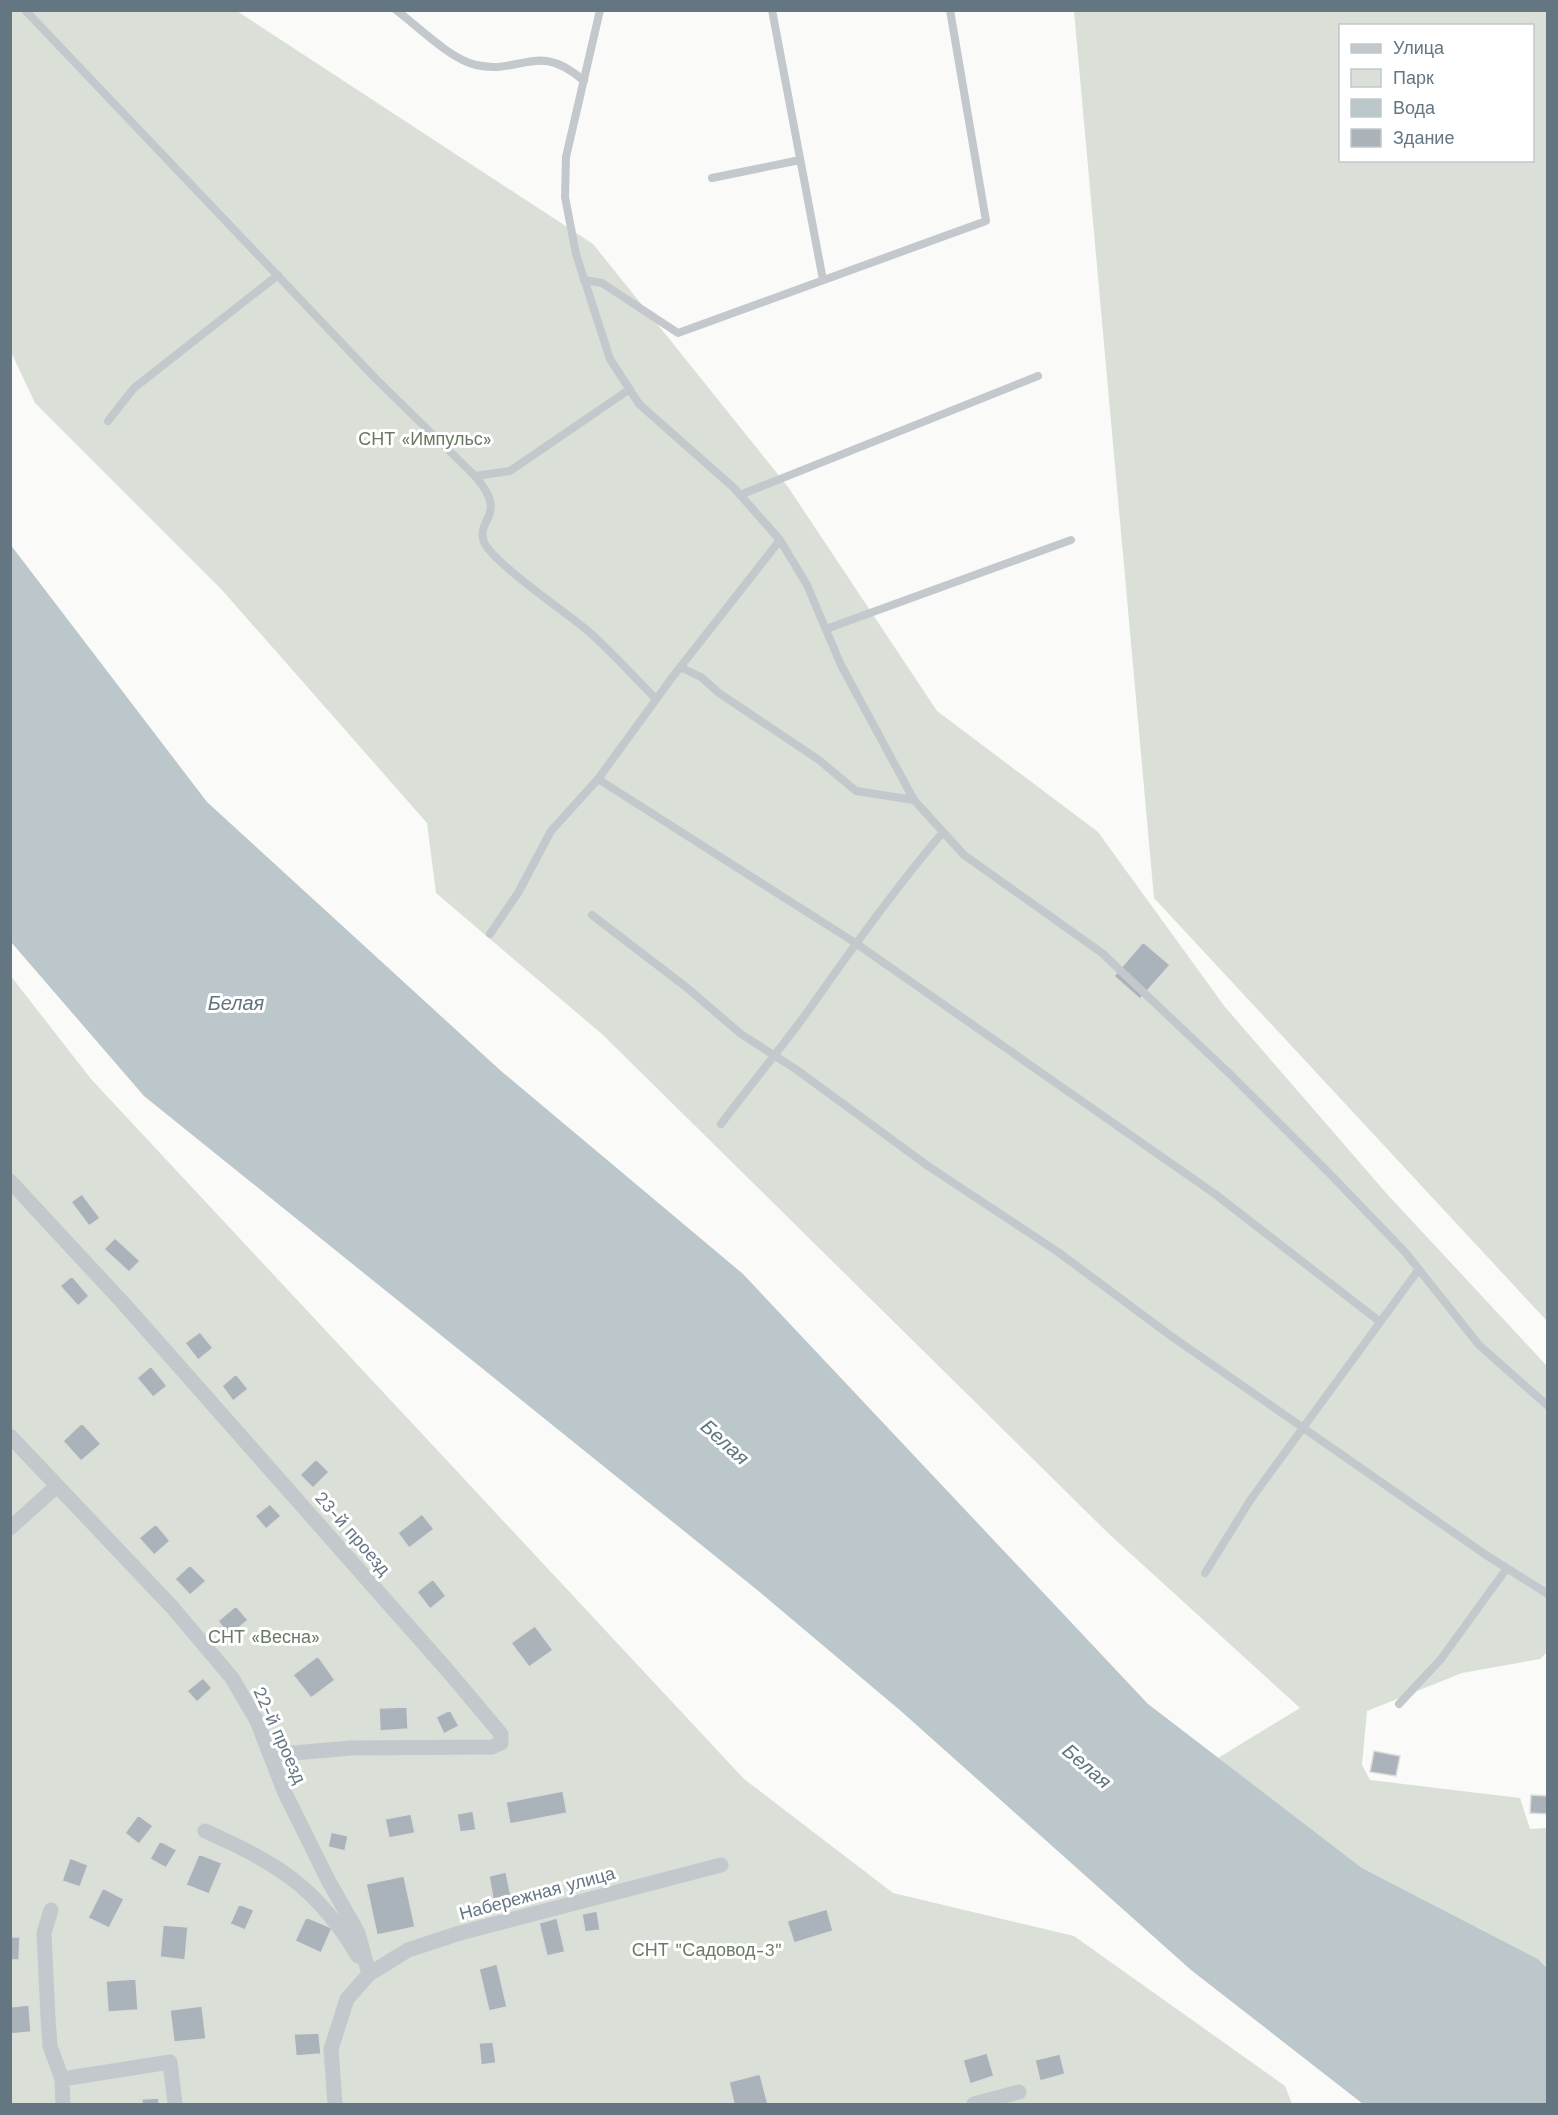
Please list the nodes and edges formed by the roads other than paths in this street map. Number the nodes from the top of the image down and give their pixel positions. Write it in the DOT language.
graph roads {
  1 [pos="25,10"];
  2 [pos="396,10"];
  3 [pos="600,10"];
  4 [pos="772,10"];
  5 [pos="950,10"];
  6 [pos="584,81"];
  7 [pos="800,160"];
  8 [pos="712,178"];
  9 [pos="278,275"];
  10 [pos="584,280"];
  11 [pos="823,280"];
  12 [pos="1038,376"];
  13 [pos="630,389"];
  14 [pos="108,421"];
  15 [pos="475,476"];
  16 [pos="740,495"];
  17 [pos="780,540"];
  18 [pos="1071,540"];
  19 [pos="826,629"];
  20 [pos="680,667"];
  21 [pos="656,699"];
  22 [pos="598,779"];
  23 [pos="914,800"];
  24 [pos="943,832"];
  25 [pos="592,915"];
  26 [pos="490,934"];
  27 [pos="854,942"];
  28 [pos="772,1054"];
  29 [pos="721,1124"];
  30 [pos="10,1180"];
  31 [pos="1419,1269"];
  32 [pos="1378,1321"];
  33 [pos="1548,1406"];
  34 [pos="1304,1427"];
  35 [pos="10,1431"];
  36 [pos="11,1437"];
  37 [pos="57,1486"];
  38 [pos="10,1528"];
  39 [pos="1507,1568"];
  40 [pos="1205,1573"];
  41 [pos="1548,1594"];
  42 [pos="1400,1704"];
  43 [pos="270,1755"];
  44 [pos="205,1832"];
  45 [pos="721,1865"];
  46 [pos="51,1910"];
  47 [pos="369,1974"];
  48 [pos="62,2079"];
  49 [pos="1019,2092"];
  50 [pos="63,2104"];
  51 [pos="175,2104"];
  52 [pos="335,2104"];
  53 [pos="974,2104"];
  1 -- 9 [label="lane"];
  2 -- 6 [label="lane"];
  3 -- 6 [label="lane"];
  4 -- 7 [label="lane"];
  5 -- 11 [label="lane"];
  6 -- 10 [label="lane"];
  7 -- 8 [label="lane"];
  7 -- 11 [label="lane"];
  9 -- 14 [label="lane"];
  9 -- 15 [label="lane"];
  10 -- 11 [label="lane"];
  10 -- 13 [label="lane"];
  12 -- 16 [label="lane"];
  13 -- 15 [label="lane"];
  13 -- 16 [label="lane"];
  15 -- 21 [label="lane"];
  16 -- 17 [label="lane"];
  17 -- 19 [label="lane"];
  17 -- 20 [label="lane"];
  18 -- 19 [label="lane"];
  19 -- 23 [label="lane"];
  20 -- 21 [label="lane"];
  20 -- 23 [label="lane"];
  21 -- 22 [label="lane"];
  22 -- 26 [label="lane"];
  22 -- 27 [label="lane"];
  23 -- 24 [label="lane"];
  24 -- 27 [label="lane"];
  24 -- 31 [label="lane"];
  25 -- 28 [label="lane"];
  27 -- 28 [label="lane"];
  27 -- 32 [label="lane"];
  28 -- 29 [label="lane"];
  28 -- 34 [label="lane"];
  30 -- 43 [label="street, 23-й проезд"];
  31 -- 32 [label="lane"];
  31 -- 33 [label="lane"];
  32 -- 34 [label="lane"];
  34 -- 39 [label="lane"];
  34 -- 40 [label="lane"];
  35 -- 36 [label="lane"];
  36 -- 37 [label="street, 22-й проезд"];
  37 -- 38 [label="street"];
  37 -- 43 [label="street, 22-й проезд"];
  39 -- 41 [label="lane"];
  39 -- 42 [label="lane"];
  43 -- 47 [label="street, 22-й проезд"];
  44 -- 47 [label="street"];
  45 -- 47 [label="street, Набережная улица"];
  46 -- 48 [label="street"];
  47 -- 52 [label="street, Набережная улица"];
  48 -- 50 [label="street"];
  48 -- 51 [label="street"];
  49 -- 53 [label="street"];
}
